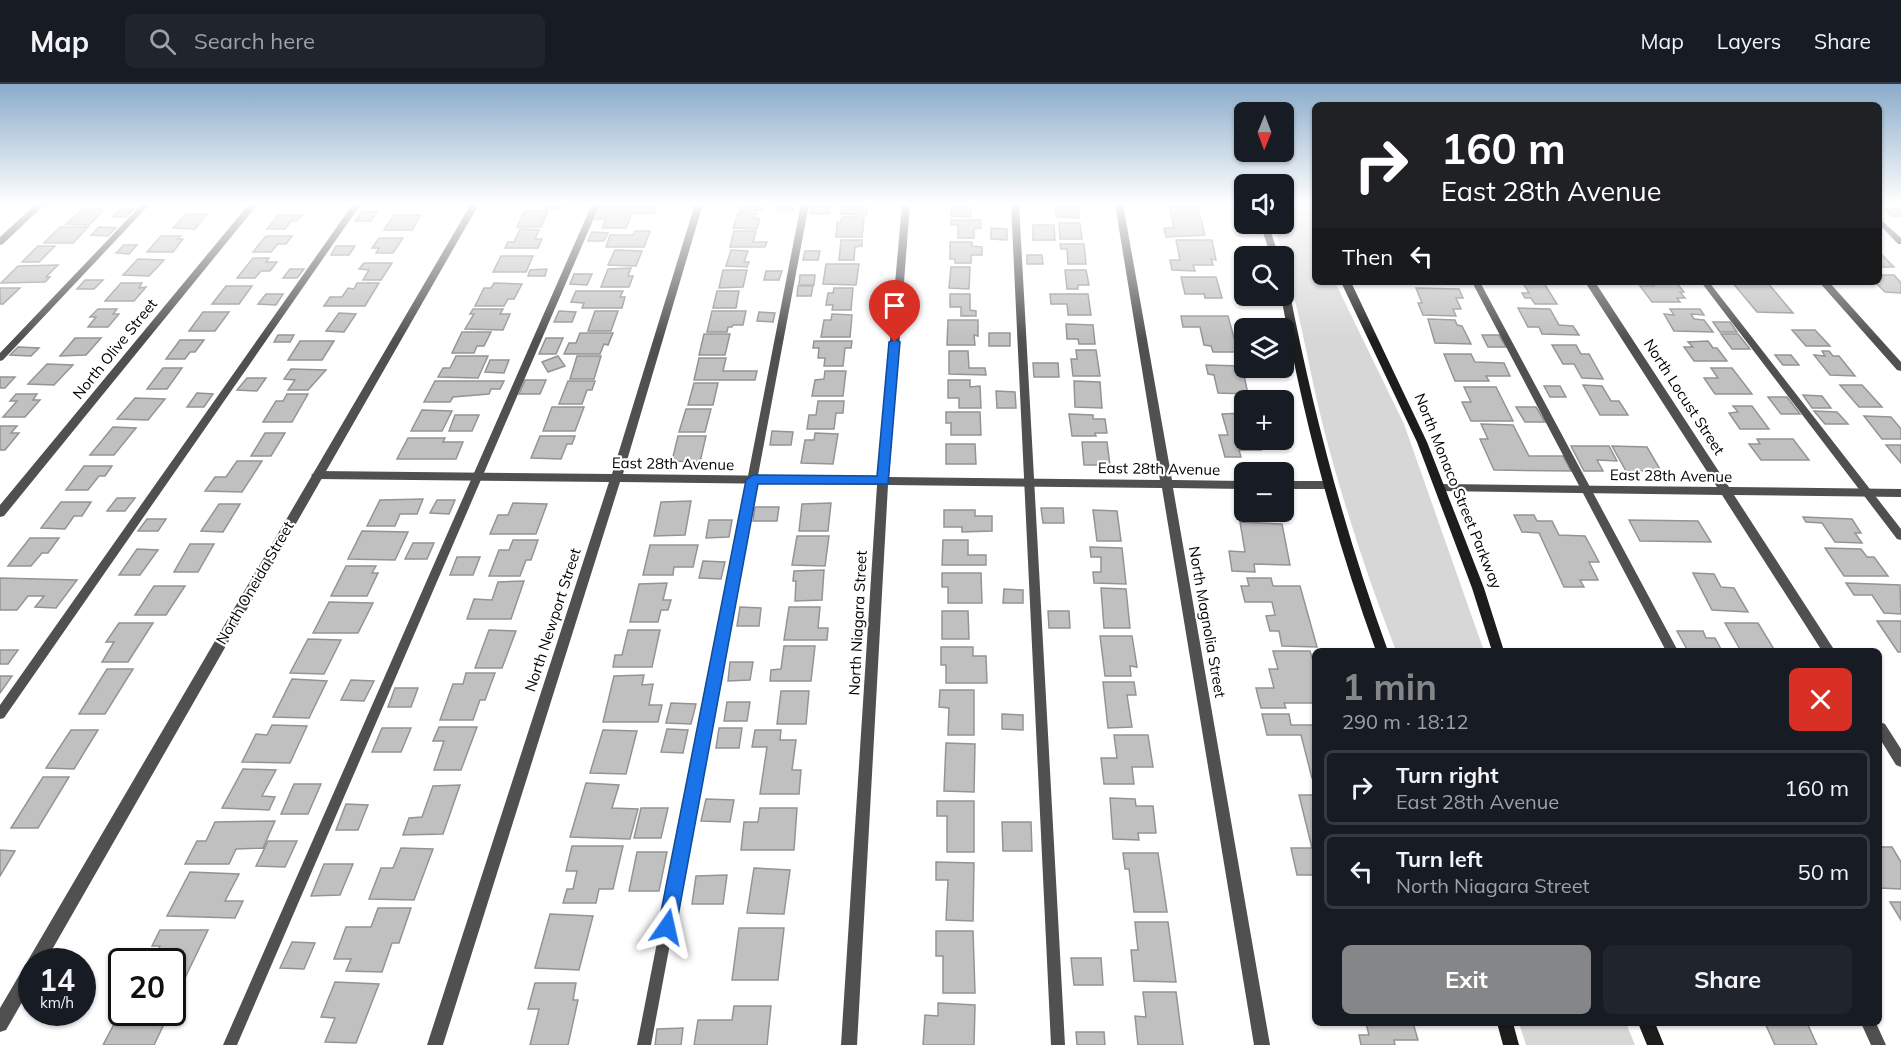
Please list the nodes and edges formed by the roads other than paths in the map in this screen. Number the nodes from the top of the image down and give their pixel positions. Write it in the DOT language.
graph roads {
  1 [pos="103,249"];
  2 [pos="217,249"];
  3 [pos="326,249"];
  4 [pos="449,249"];
  5 [pos="576,249"];
  6 [pos="685,249"];
  7 [pos="797,249"];
  8 [pos="902,249"];
  9 [pos="1017,249"];
  10 [pos="1127,249"];
  11 [pos="1347,285"];
  12 [pos="1478,285"];
  13 [pos="1592,285"];
  14 [pos="1708,285"];
  15 [pos="1827,285"];
  16 [pos="1287,306"];
  17 [pos="0,358"];
  18 [pos="1901,368"];
  19 [pos="317,475"];
  20 [pos="477,477"];
  21 [pos="616,478"];
  22 [pos="753,480"];
  23 [pos="883,481"];
  24 [pos="1029,482"];
  25 [pos="1167,484"];
  26 [pos="1234,485"];
  27 [pos="1294,485"];
  28 [pos="1326,485"];
  29 [pos="1441,488"];
  30 [pos="1587,490"];
  31 [pos="1725,492"];
  32 [pos="1869,493"];
  33 [pos="1901,494"];
  34 [pos="0,513"];
  35 [pos="1901,536"];
  36 [pos="1381,648"];
  37 [pos="1497,648"];
  38 [pos="1670,648"];
  39 [pos="1827,648"];
  40 [pos="0,714"];
  41 [pos="1882,731"];
  42 [pos="1901,761"];
  43 [pos="44,948"];
  44 [pos="18,993"];
  45 [pos="0,1024"];
  46 [pos="1505,1026"];
  47 [pos="1647,1026"];
  48 [pos="1870,1026"];
  49 [pos="231,1045"];
  50 [pos="435,1045"];
  51 [pos="644,1045"];
  52 [pos="849,1045"];
  53 [pos="1058,1045"];
  54 [pos="1262,1045"];
  55 [pos="1510,1045"];
  56 [pos="1656,1045"];
  57 [pos="1879,1045"];
  1 -- 17 [label="lane"];
  2 -- 34 [label="street, North Olive Street"];
  3 -- 40 [label="lane"];
  4 -- 19 [label="street, North Oneida Street"];
  5 -- 20 [label="lane"];
  6 -- 21 [label="street, North Newport Street"];
  7 -- 22 [label="lane"];
  8 -- 23 [label="street, North Niagara Street"];
  9 -- 24 [label="lane"];
  10 -- 25 [label="street, North Magnolia Street"];
  11 -- 29 [label="main road, North Monaco Street Parkway"];
  12 -- 30 [label="lane"];
  13 -- 31 [label="street, North Locust Street"];
  14 -- 32 [label="lane"];
  15 -- 18 [label="street"];
  16 -- 28 [label="main road"];
  19 -- 20 [label="street, East 28th Avenue"];
  19 -- 43 [label="street, North Oneida Street"];
  20 -- 21 [label="street, East 28th Avenue"];
  20 -- 49 [label="lane"];
  21 -- 22 [label="street, East 28th Avenue"];
  21 -- 50 [label="street, North Newport Street"];
  22 -- 23 [label="street, East 28th Avenue"];
  22 -- 51 [label="lane"];
  23 -- 24 [label="street, East 28th Avenue"];
  23 -- 52 [label="street, North Niagara Street"];
  24 -- 25 [label="street, East 28th Avenue"];
  24 -- 53 [label="lane"];
  25 -- 26 [label="street, East 28th Avenue"];
  25 -- 54 [label="street, North Magnolia Street"];
  27 -- 28 [label="street"];
  28 -- 36 [label="main road"];
  29 -- 30 [label="street, East 28th Avenue"];
  29 -- 37 [label="main road, North Monaco Street Parkway"];
  30 -- 31 [label="street, East 28th Avenue"];
  30 -- 38 [label="lane"];
  31 -- 32 [label="street, East 28th Avenue"];
  31 -- 39 [label="street, North Locust Street"];
  32 -- 33 [label="street, East 28th Avenue"];
  32 -- 35 [label="lane"];
  41 -- 42 [label="street"];
  44 -- 45 [label="street"];
  46 -- 55 [label="main road"];
  47 -- 56 [label="main road"];
  48 -- 57 [label="lane"];
}
